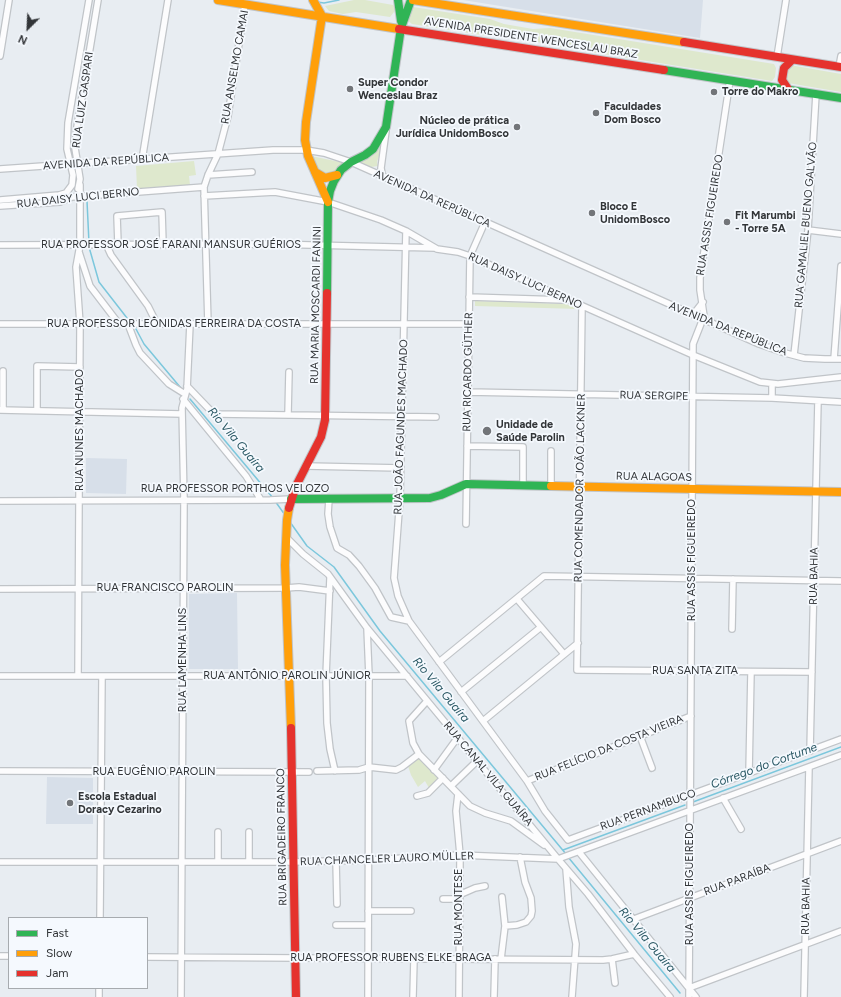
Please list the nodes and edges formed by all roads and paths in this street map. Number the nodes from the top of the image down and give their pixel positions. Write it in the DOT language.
graph roads {
  1 [pos="9,0"];
  2 [pos="89,0"];
  3 [pos="98,0"];
  4 [pos="168,0"];
  5 [pos="218,0"];
  6 [pos="313,0"];
  7 [pos="398,0"];
  8 [pos="412,0"];
  9 [pos="786,0"];
  10 [pos="246,4"];
  11 [pos="320,12"];
  12 [pos="401,28"];
  13 [pos="0,56"];
  14 [pos="841,56"];
  15 [pos="777,57"];
  16 [pos="792,60"];
  17 [pos="840,67"];
  18 [pos="730,80"];
  19 [pos="772,87"];
  20 [pos="788,89"];
  21 [pos="816,94"];
  22 [pos="841,98"];
  23 [pos="386,127"];
  24 [pos="306,150"];
  25 [pos="218,154"];
  26 [pos="142,160"];
  27 [pos="351,162"];
  28 [pos="70,165"];
  29 [pos="77,165"];
  30 [pos="381,168"];
  31 [pos="0,169"];
  32 [pos="370,171"];
  33 [pos="252,172"];
  34 [pos="315,172"];
  35 [pos="208,174"];
  36 [pos="337,175"];
  37 [pos="384,177"];
  38 [pos="80,186"];
  39 [pos="204,187"];
  40 [pos="68,191"];
  41 [pos="80,196"];
  42 [pos="204,196"];
  43 [pos="72,197"];
  44 [pos="0,200"];
  45 [pos="328,202"];
  46 [pos="0,206"];
  47 [pos="485,222"];
  48 [pos="808,230"];
  49 [pos="406,231"];
  50 [pos="841,234"];
  51 [pos="85,244"];
  52 [pos="106,244"];
  53 [pos="118,244"];
  54 [pos="163,244"];
  55 [pos="205,244"];
  56 [pos="0,245"];
  57 [pos="328,245"];
  58 [pos="406,247"];
  59 [pos="437,248"];
  60 [pos="79,252"];
  61 [pos="470,256"];
  62 [pos="841,266"];
  63 [pos="469,297"];
  64 [pos="568,300"];
  65 [pos="702,302"];
  66 [pos="582,306"];
  67 [pos="689,313"];
  68 [pos="704,320"];
  69 [pos="0,324"];
  70 [pos="80,324"];
  71 [pos="119,324"];
  72 [pos="128,324"];
  73 [pos="157,324"];
  74 [pos="190,324"];
  75 [pos="208,324"];
  76 [pos="327,324"];
  77 [pos="404,324"];
  78 [pos="469,324"];
  79 [pos="693,355"];
  80 [pos="794,355"];
  81 [pos="841,359"];
  82 [pos="834,360"];
  83 [pos="80,367"];
  84 [pos="3,371"];
  85 [pos="288,372"];
  86 [pos="841,377"];
  87 [pos="772,384"];
  88 [pos="187,386"];
  89 [pos="468,392"];
  90 [pos="581,394"];
  91 [pos="693,396"];
  92 [pos="184,397"];
  93 [pos="772,398"];
  94 [pos="818,401"];
  95 [pos="841,402"];
  96 [pos="2,410"];
  97 [pos="37,411"];
  98 [pos="80,412"];
  99 [pos="182,414"];
  100 [pos="288,414"];
  101 [pos="326,415"];
  102 [pos="402,417"];
  103 [pos="436,417"];
  104 [pos="467,446"];
  105 [pos="551,451"];
  106 [pos="306,466"];
  107 [pos="401,468"];
  108 [pos="466,484"];
  109 [pos="523,485"];
  110 [pos="551,486"];
  111 [pos="580,486"];
  112 [pos="693,489"];
  113 [pos="816,491"];
  114 [pos="841,492"];
  115 [pos="400,498"];
  116 [pos="291,499"];
  117 [pos="329,499"];
  118 [pos="184,500"];
  119 [pos="261,500"];
  120 [pos="0,501"];
  121 [pos="79,501"];
  122 [pos="466,524"];
  123 [pos="287,542"];
  124 [pos="578,577"];
  125 [pos="330,578"];
  126 [pos="692,578"];
  127 [pos="733,579"];
  128 [pos="814,580"];
  129 [pos="841,581"];
  130 [pos="79,588"];
  131 [pos="184,588"];
  132 [pos="288,588"];
  133 [pos="0,589"];
  134 [pos="330,591"];
  135 [pos="517,599"];
  136 [pos="409,620"];
  137 [pos="541,627"];
  138 [pos="366,628"];
  139 [pos="732,629"];
  140 [pos="578,643"];
  141 [pos="564,654"];
  142 [pos="440,662"];
  143 [pos="577,670"];
  144 [pos="691,671"];
  145 [pos="751,672"];
  146 [pos="812,672"];
  147 [pos="0,676"];
  148 [pos="78,676"];
  149 [pos="102,676"];
  150 [pos="183,676"];
  151 [pos="290,676"];
  152 [pos="326,676"];
  153 [pos="369,676"];
  154 [pos="407,676"];
  155 [pos="461,692"];
  156 [pos="427,701"];
  157 [pos="691,716"];
  158 [pos="483,721"];
  159 [pos="640,736"];
  160 [pos="458,737"];
  161 [pos="841,739"];
  162 [pos="810,751"];
  163 [pos="419,754"];
  164 [pos="841,755"];
  165 [pos="478,761"];
  166 [pos="809,767"];
  167 [pos="369,768"];
  168 [pos="652,768"];
  169 [pos="434,770"];
  170 [pos="0,771"];
  171 [pos="317,771"];
  172 [pos="335,771"];
  173 [pos="101,772"];
  174 [pos="183,772"];
  175 [pos="292,772"];
  176 [pos="309,772"];
  177 [pos="749,773"];
  178 [pos="443,778"];
  179 [pos="527,781"];
  180 [pos="451,786"];
  181 [pos="458,794"];
  182 [pos="690,794"];
  183 [pos="417,796"];
  184 [pos="723,798"];
  185 [pos="690,810"];
  186 [pos="741,829"];
  187 [pos="218,832"];
  188 [pos="249,832"];
  189 [pos="568,840"];
  190 [pos="841,841"];
  191 [pos="549,849"];
  192 [pos="579,852"];
  193 [pos="808,854"];
  194 [pos="460,855"];
  195 [pos="520,857"];
  196 [pos="561,858"];
  197 [pos="368,860"];
  198 [pos="336,861"];
  199 [pos="0,862"];
  200 [pos="100,862"];
  201 [pos="182,862"];
  202 [pos="218,862"];
  203 [pos="249,862"];
  204 [pos="293,862"];
  205 [pos="566,869"];
  206 [pos="485,886"];
  207 [pos="502,896"];
  208 [pos="459,897"];
  209 [pos="690,898"];
  210 [pos="443,899"];
  211 [pos="337,904"];
  212 [pos="368,911"];
  213 [pos="411,911"];
  214 [pos="100,917"];
  215 [pos="634,919"];
  216 [pos="336,925"];
  217 [pos="368,925"];
  218 [pos="505,926"];
  219 [pos="841,931"];
  220 [pos="806,944"];
  221 [pos="634,954"];
  222 [pos="148,957"];
  223 [pos="182,957"];
  224 [pos="295,958"];
  225 [pos="368,958"];
  226 [pos="414,959"];
  227 [pos="459,959"];
  228 [pos="498,959"];
  229 [pos="612,959"];
  230 [pos="576,960"];
  231 [pos="615,983"];
  232 [pos="689,988"];
  233 [pos="181,997"];
  234 [pos="296,997"];
  235 [pos="368,997"];
  236 [pos="413,997"];
  237 [pos="458,997"];
  238 [pos="494,997"];
  239 [pos="572,997"];
  240 [pos="670,997"];
  241 [pos="689,997"];
  242 [pos="696,997"];
  243 [pos="804,997"];
  1 -- 13 [label="street"];
  2 -- 28 [label="street, RUA LUIZ GASPARI"];
  3 -- 29 [label="street, RUA LUIZ GASPARI"];
  4 -- 26 [label="street"];
  5 -- 10 [label="main road, AVENIDA PRESIDENTE WENCESLAU BRAZ"];
  6 -- 11 [label="main road"];
  7 -- 12 [label="main road"];
  8 -- 12 [label="main road"];
  8 -- 15 [label="main road, AVENIDA PRESIDENTE WENCESLAU BRAZ"];
  9 -- 15 [label="street"];
  10 -- 11 [label="main road, AVENIDA PRESIDENTE WENCESLAU BRAZ"];
  10 -- 25 [label="street, RUA ANSELMO CAMAI"];
  11 -- 12 [label="main road, AVENIDA PRESIDENTE WENCESLAU BRAZ"];
  11 -- 24 [label="main road"];
  12 -- 18 [label="main road, AVENIDA PRESIDENTE WENCESLAU BRAZ"];
  12 -- 23 [label="main road"];
  14 -- 17 [label="street"];
  15 -- 16 [label="main road, AVENIDA PRESIDENTE WENCESLAU BRAZ"];
  15 -- 19 [label="main road"];
  16 -- 17 [label="main road, AVENIDA PRESIDENTE WENCESLAU BRAZ"];
  16 -- 20 [label="main road"];
  18 -- 19 [label="main road, AVENIDA PRESIDENTE WENCESLAU BRAZ"];
  18 -- 65 [label="street, RUA ASSIS FIGUEIREDO"];
  19 -- 20 [label="main road, AVENIDA PRESIDENTE WENCESLAU BRAZ"];
  20 -- 21 [label="main road, AVENIDA PRESIDENTE WENCESLAU BRAZ"];
  21 -- 22 [label="main road, AVENIDA PRESIDENTE WENCESLAU BRAZ"];
  21 -- 48 [label="street, RUA GAMALIEL BUENO GALVÃO"];
  23 -- 27 [label="main road, RUA MARIA MOSCARDI FANINI"];
  23 -- 30 [label="street"];
  24 -- 25 [label="street, AVENIDA DA REPÚBLICA"];
  24 -- 27 [label="street, AVENIDA DA REPÚBLICA"];
  24 -- 34 [label="main road"];
  25 -- 26 [label="street, AVENIDA DA REPÚBLICA"];
  25 -- 35 [label="street, RUA ANSELMO CAMAI"];
  26 -- 29 [label="street, AVENIDA DA REPÚBLICA"];
  27 -- 32 [label="street, AVENIDA DA REPÚBLICA"];
  27 -- 36 [label="main road, RUA MARIA MOSCARDI FANINI"];
  28 -- 29 [label="street, AVENIDA DA REPÚBLICA"];
  28 -- 31 [label="street, AVENIDA DA REPÚBLICA"];
  28 -- 40 [label="street, RUA LUIZ GASPARI"];
  29 -- 38 [label="street, RUA LUIZ GASPARI"];
  30 -- 32 [label="street"];
  30 -- 37 [label="street"];
  32 -- 37 [label="street, AVENIDA DA REPÚBLICA"];
  33 -- 35 [label="street"];
  34 -- 36 [label="main road"];
  34 -- 45 [label="main road"];
  35 -- 39 [label="street, RUA ANSELMO CAMAI"];
  36 -- 45 [label="main road, RUA MARIA MOSCARDI FANINI"];
  37 -- 47 [label="street, AVENIDA DA REPÚBLICA"];
  38 -- 41 [label="street, RUA NUNES MACHADO"];
  38 -- 43 [label="street"];
  39 -- 41 [label="street, RUA DAISY LUCI BERNO"];
  39 -- 42 [label="street, RUA ANSELMO CAMAI"];
  40 -- 44 [label="street, RUA DAISY LUCI BERNO"];
  41 -- 43 [label="street, RUA DAISY LUCI BERNO"];
  41 -- 51 [label="street, RUA NUNES MACHADO"];
  42 -- 45 [label="street, RUA DAISY LUCI BERNO"];
  42 -- 55 [label="street, RUA ANSELMO CAMAI"];
  43 -- 46 [label="street, RUA DAISY LUCI BERNO"];
  45 -- 49 [label="street, RUA DAISY LUCI BERNO"];
  45 -- 57 [label="main road, RUA MARIA MOSCARDI FANINI"];
  47 -- 61 [label="street, RUA RICARDO GÜTHER"];
  47 -- 67 [label="street, AVENIDA DA REPÚBLICA"];
  48 -- 50 [label="street"];
  48 -- 80 [label="street, RUA GAMALIEL BUENO GALVÃO"];
  49 -- 58 [label="street, RUA JOÃO FAGUNDES MACHADO"];
  49 -- 59 [label="street, RUA DAISY LUCI BERNO"];
  51 -- 52 [label="street, RUA PROFESSOR JOSÉ FARANI MANSUR GUÉRIOS"];
  51 -- 56 [label="street, RUA PROFESSOR JOSÉ FARANI MANSUR GUÉRIOS"];
  51 -- 60 [label="street, RUA NUNES MACHADO"];
  52 -- 53 [label="street, RUA PROFESSOR JOSÉ FARANI MANSUR GUÉRIOS"];
  52 -- 73 [label="street"];
  53 -- 54 [label="street, RUA PROFESSOR JOSÉ FARANI MANSUR GUÉRIOS"];
  53 -- 54 [label="street"];
  54 -- 55 [label="street, RUA PROFESSOR JOSÉ FARANI MANSUR GUÉRIOS"];
  55 -- 57 [label="street, RUA PROFESSOR JOSÉ FARANI MANSUR GUÉRIOS"];
  55 -- 75 [label="street, RUA ANSELMO CAMAI"];
  57 -- 58 [label="street, RUA PROFESSOR JOSÉ FARANI MANSUR GUÉRIOS"];
  57 -- 76 [label="main road, RUA MARIA MOSCARDI FANINI"];
  58 -- 59 [label="street, RUA PROFESSOR JOSÉ FARANI MANSUR GUÉRIOS"];
  58 -- 77 [label="street, RUA JOÃO FAGUNDES MACHADO"];
  59 -- 61 [label="street, RUA DAISY LUCI BERNO"];
  60 -- 70 [label="street, RUA NUNES MACHADO"];
  60 -- 71 [label="street"];
  61 -- 63 [label="street, RUA RICARDO GÜTHER"];
  61 -- 64 [label="street, RUA DAISY LUCI BERNO"];
  62 -- 82 [label="street"];
  63 -- 64 [label="street"];
  63 -- 78 [label="street, RUA RICARDO GÜTHER"];
  64 -- 66 [label="street, RUA DAISY LUCI BERNO"];
  65 -- 67 [label="street"];
  65 -- 68 [label="street, RUA ASSIS FIGUEIREDO"];
  66 -- 79 [label="street, RUA DAISY LUCI BERNO"];
  66 -- 90 [label="street, RUA COMENDADOR JOÃO LACKNER"];
  67 -- 68 [label="street, AVENIDA DA REPÚBLICA"];
  68 -- 79 [label="street, RUA ASSIS FIGUEIREDO"];
  68 -- 80 [label="street, AVENIDA DA REPÚBLICA"];
  69 -- 70 [label="street, RUA PROFESSOR LEÔNIDAS FERREIRA DA COSTA"];
  70 -- 71 [label="street, RUA PROFESSOR LEÔNIDAS FERREIRA DA COSTA"];
  70 -- 83 [label="street, RUA NUNES MACHADO"];
  71 -- 72 [label="street, RUA PROFESSOR LEÔNIDAS FERREIRA DA COSTA"];
  72 -- 73 [label="street, RUA PROFESSOR LEÔNIDAS FERREIRA DA COSTA"];
  72 -- 92 [label="street"];
  73 -- 74 [label="street, RUA PROFESSOR LEÔNIDAS FERREIRA DA COSTA"];
  74 -- 75 [label="street, RUA PROFESSOR LEÔNIDAS FERREIRA DA COSTA"];
  74 -- 88 [label="street, RUA LAMENHA LINS"];
  75 -- 76 [label="street, RUA PROFESSOR LEÔNIDAS FERREIRA DA COSTA"];
  76 -- 77 [label="street, RUA PROFESSOR LEÔNIDAS FERREIRA DA COSTA"];
  76 -- 101 [label="main road, RUA MARIA MOSCARDI FANINI"];
  77 -- 78 [label="street, RUA PROFESSOR LEÔNIDAS FERREIRA DA COSTA"];
  77 -- 102 [label="street, RUA JOÃO FAGUNDES MACHADO"];
  78 -- 89 [label="street, RUA RICARDO GÜTHER"];
  79 -- 87 [label="street, RUA DAISY LUCI BERNO"];
  79 -- 91 [label="street, RUA ASSIS FIGUEIREDO"];
  80 -- 82 [label="street, AVENIDA DA REPÚBLICA"];
  81 -- 82 [label="street, AVENIDA DA REPÚBLICA"];
  83 -- 97 [label="street"];
  83 -- 98 [label="street, RUA NUNES MACHADO"];
  84 -- 96 [label="street"];
  85 -- 100 [label="street"];
  86 -- 87 [label="street, RUA DAISY LUCI BERNO"];
  87 -- 93 [label="street"];
  88 -- 92 [label="street, RUA LAMENHA LINS"];
  88 -- 100 [label="street"];
  89 -- 90 [label="street, RUA SERGIPE"];
  89 -- 104 [label="street, RUA RICARDO GÜTHER"];
  90 -- 91 [label="street, RUA SERGIPE"];
  90 -- 111 [label="street, RUA COMENDADOR JOÃO LACKNER"];
  91 -- 93 [label="street, RUA SERGIPE"];
  91 -- 112 [label="street, RUA ASSIS FIGUEIREDO"];
  92 -- 99 [label="street, RUA LAMENHA LINS"];
  92 -- 119 [label="street"];
  93 -- 94 [label="street, RUA SERGIPE"];
  94 -- 95 [label="street, RUA SERGIPE"];
  94 -- 113 [label="street, RUA BAHIA"];
  96 -- 97 [label="street"];
  97 -- 98 [label="street"];
  98 -- 99 [label="street"];
  98 -- 121 [label="street, RUA NUNES MACHADO"];
  99 -- 118 [label="street, RUA LAMENHA LINS"];
  100 -- 101 [label="street"];
  101 -- 102 [label="street"];
  101 -- 106 [label="main road, RUA MARIA MOSCARDI FANINI"];
  102 -- 103 [label="street"];
  102 -- 107 [label="street, RUA JOÃO FAGUNDES MACHADO"];
  104 -- 108 [label="street, RUA RICARDO GÜTHER"];
  104 -- 109 [label="street"];
  105 -- 110 [label="street"];
  106 -- 107 [label="street"];
  106 -- 116 [label="main road, RUA MARIA MOSCARDI FANINI"];
  107 -- 115 [label="street, RUA JOÃO FAGUNDES MACHADO"];
  108 -- 109 [label="main road, RUA ALAGOAS"];
  108 -- 115 [label="main road, RUA PROFESSOR PORTHOS VELOZO"];
  108 -- 122 [label="street, RUA RICARDO GÜTHER"];
  109 -- 110 [label="main road, RUA ALAGOAS"];
  110 -- 111 [label="main road, RUA ALAGOAS"];
  111 -- 112 [label="main road, RUA ALAGOAS"];
  111 -- 124 [label="street, RUA COMENDADOR JOÃO LACKNER"];
  112 -- 113 [label="main road, RUA ALAGOAS"];
  112 -- 126 [label="street, RUA ASSIS FIGUEIREDO"];
  113 -- 114 [label="main road, RUA ALAGOAS"];
  113 -- 128 [label="street, RUA BAHIA"];
  115 -- 117 [label="main road, RUA PROFESSOR PORTHOS VELOZO"];
  115 -- 136 [label="street, RUA JOÃO FAGUNDES MACHADO"];
  116 -- 117 [label="main road, RUA PROFESSOR PORTHOS VELOZO"];
  116 -- 119 [label="street, RUA PROFESSOR PORTHOS VELOZO"];
  116 -- 123 [label="main road, RUA BRIGADEIRO FRANCO"];
  117 -- 136 [label="street"];
  118 -- 119 [label="street, RUA PROFESSOR PORTHOS VELOZO"];
  118 -- 121 [label="street, RUA PROFESSOR PORTHOS VELOZO"];
  118 -- 131 [label="street, RUA LAMENHA LINS"];
  120 -- 121 [label="street, RUA PROFESSOR PORTHOS VELOZO"];
  121 -- 130 [label="street, RUA NUNES MACHADO"];
  123 -- 125 [label="street, RUA CANAL VILA GUAÍRA"];
  123 -- 132 [label="main road, RUA BRIGADEIRO FRANCO"];
  124 -- 126 [label="street"];
  124 -- 135 [label="street"];
  124 -- 140 [label="street, RUA COMENDADOR JOÃO LACKNER"];
  125 -- 134 [label="street"];
  125 -- 138 [label="street, RUA CANAL VILA GUAÍRA"];
  126 -- 127 [label="street"];
  126 -- 144 [label="street, RUA ASSIS FIGUEIREDO"];
  127 -- 128 [label="street"];
  127 -- 139 [label="street"];
  128 -- 129 [label="street"];
  128 -- 146 [label="street, RUA BAHIA"];
  130 -- 131 [label="street, RUA FRANCISCO PAROLIN"];
  130 -- 133 [label="street, RUA FRANCISCO PAROLIN"];
  130 -- 148 [label="street, RUA NUNES MACHADO"];
  131 -- 132 [label="street, RUA FRANCISCO PAROLIN"];
  131 -- 150 [label="street, RUA LAMENHA LINS"];
  132 -- 134 [label="street, RUA FRANCISCO PAROLIN"];
  132 -- 151 [label="main road, RUA BRIGADEIRO FRANCO"];
  134 -- 152 [label="street"];
  135 -- 137 [label="street"];
  135 -- 142 [label="street"];
  136 -- 142 [label="street, RUA CANAL VILA GUAÍRA"];
  137 -- 141 [label="street"];
  137 -- 155 [label="street"];
  138 -- 153 [label="street"];
  138 -- 154 [label="street, RUA CANAL VILA GUAÍRA"];
  140 -- 141 [label="street"];
  140 -- 143 [label="street, RUA COMENDADOR JOÃO LACKNER"];
  141 -- 158 [label="street"];
  142 -- 155 [label="street, RUA CANAL VILA GUAÍRA"];
  143 -- 144 [label="street, RUA SANTA ZITA"];
  144 -- 145 [label="street, RUA SANTA ZITA"];
  144 -- 157 [label="street, RUA ASSIS FIGUEIREDO"];
  145 -- 146 [label="street, RUA SANTA ZITA"];
  145 -- 177 [label="street"];
  146 -- 162 [label="street, RUA BAHIA"];
  147 -- 148 [label="street, RUA ANTÔNIO PAROLIN JÚNIOR"];
  148 -- 149 [label="street, RUA ANTÔNIO PAROLIN JÚNIOR"];
  149 -- 150 [label="street, RUA ANTÔNIO PAROLIN JÚNIOR"];
  149 -- 173 [label="street"];
  150 -- 151 [label="street, RUA ANTÔNIO PAROLIN JÚNIOR"];
  150 -- 174 [label="street, RUA LAMENHA LINS"];
  151 -- 152 [label="street, RUA ANTÔNIO PAROLIN JÚNIOR"];
  151 -- 175 [label="main road, RUA BRIGADEIRO FRANCO"];
  152 -- 153 [label="street, RUA ANTÔNIO PAROLIN JÚNIOR"];
  152 -- 172 [label="street"];
  153 -- 154 [label="street, RUA ANTÔNIO PAROLIN JÚNIOR"];
  153 -- 167 [label="street"];
  154 -- 156 [label="street, RUA CANAL VILA GUAÍRA"];
  155 -- 158 [label="street, RUA CANAL VILA GUAÍRA"];
  156 -- 160 [label="street, RUA CANAL VILA GUAÍRA"];
  156 -- 163 [label="street"];
  157 -- 159 [label="street, RUA FELÍCIO DA COSTA VIEIRA"];
  157 -- 182 [label="street, RUA ASSIS FIGUEIREDO"];
  158 -- 179 [label="street, RUA CANAL VILA GUAÍRA"];
  159 -- 168 [label="street"];
  159 -- 179 [label="street, RUA FELÍCIO DA COSTA VIEIRA"];
  160 -- 165 [label="street, RUA CANAL VILA GUAÍRA"];
  160 -- 169 [label="street"];
  161 -- 162 [label="street, RUA PERNAMBUCO"];
  162 -- 177 [label="street, RUA PERNAMBUCO"];
  163 -- 167 [label="street"];
  163 -- 169 [label="street"];
  164 -- 166 [label="street, RUA PERNAMBUCO"];
  165 -- 180 [label="street"];
  165 -- 191 [label="street, RUA CANAL VILA GUAÍRA"];
  166 -- 184 [label="street, RUA PERNAMBUCO"];
  166 -- 193 [label="street, RUA BAHIA"];
  167 -- 172 [label="street"];
  167 -- 197 [label="street"];
  169 -- 178 [label="street"];
  170 -- 173 [label="street, RUA EUGÊNIO PAROLIN"];
  171 -- 172 [label="street"];
  173 -- 174 [label="street, RUA EUGÊNIO PAROLIN"];
  173 -- 200 [label="street"];
  174 -- 175 [label="street, RUA EUGÊNIO PAROLIN"];
  174 -- 201 [label="street, RUA LAMENHA LINS"];
  175 -- 176 [label="street, RUA EUGÊNIO PAROLIN"];
  175 -- 204 [label="main road, RUA BRIGADEIRO FRANCO"];
  177 -- 182 [label="street, RUA PERNAMBUCO"];
  178 -- 180 [label="street"];
  178 -- 183 [label="street"];
  179 -- 189 [label="street, RUA CANAL VILA GUAÍRA"];
  180 -- 181 [label="street"];
  181 -- 191 [label="street"];
  181 -- 194 [label="street, RUA MONTESE"];
  182 -- 185 [label="street, RUA ASSIS FIGUEIREDO"];
  182 -- 189 [label="street, RUA PERNAMBUCO"];
  184 -- 185 [label="street, RUA PERNAMBUCO"];
  184 -- 186 [label="street"];
  185 -- 192 [label="street, RUA PERNAMBUCO"];
  185 -- 209 [label="street, RUA ASSIS FIGUEIREDO"];
  187 -- 202 [label="street"];
  188 -- 203 [label="street"];
  190 -- 193 [label="street, RUA PARAÍBA"];
  191 -- 196 [label="street, RUA CANAL VILA GUAÍRA"];
  192 -- 196 [label="street, RUA PERNAMBUCO"];
  192 -- 215 [label="street"];
  193 -- 209 [label="street, RUA PARAÍBA"];
  193 -- 220 [label="street, RUA BAHIA"];
  194 -- 195 [label="street, RUA CHANCELER LAURO MÜLLER"];
  194 -- 197 [label="street, RUA CHANCELER LAURO MÜLLER"];
  194 -- 208 [label="street, RUA MONTESE"];
  195 -- 196 [label="street, RUA CHANCELER LAURO MÜLLER"];
  195 -- 218 [label="street"];
  196 -- 205 [label="street, RUA CANAL VILA GUAÍRA"];
  197 -- 198 [label="street, RUA CHANCELER LAURO MÜLLER"];
  197 -- 212 [label="street"];
  198 -- 204 [label="street, RUA CHANCELER LAURO MÜLLER"];
  198 -- 211 [label="street"];
  199 -- 200 [label="street, RUA CHANCELER LAURO MÜLLER"];
  200 -- 201 [label="street, RUA CHANCELER LAURO MÜLLER"];
  200 -- 214 [label="street"];
  201 -- 202 [label="street, RUA CHANCELER LAURO MÜLLER"];
  201 -- 223 [label="street, RUA LAMENHA LINS"];
  202 -- 203 [label="street, RUA CHANCELER LAURO MÜLLER"];
  203 -- 204 [label="street, RUA CHANCELER LAURO MÜLLER"];
  204 -- 224 [label="main road, RUA BRIGADEIRO FRANCO"];
  205 -- 221 [label="street, RUA CANAL VILA GUAÍRA"];
  205 -- 230 [label="street"];
  206 -- 208 [label="street"];
  207 -- 218 [label="street"];
  208 -- 210 [label="street"];
  208 -- 227 [label="street, RUA MONTESE"];
  209 -- 215 [label="street, RUA PARAÍBA"];
  209 -- 232 [label="street, RUA ASSIS FIGUEIREDO"];
  212 -- 213 [label="street"];
  212 -- 217 [label="street"];
  215 -- 232 [label="street"];
  216 -- 217 [label="street"];
  217 -- 225 [label="street"];
  218 -- 228 [label="street"];
  219 -- 220 [label="street"];
  220 -- 232 [label="street"];
  220 -- 243 [label="street, RUA BAHIA"];
  221 -- 229 [label="street, RUA PROFESSOR RUBENS ELKE BRAGA"];
  221 -- 240 [label="street, RUA CANAL VILA GUAÍRA"];
  222 -- 223 [label="street, RUA PROFESSOR RUBENS ELKE BRAGA"];
  223 -- 224 [label="street, RUA PROFESSOR RUBENS ELKE BRAGA"];
  223 -- 233 [label="street, RUA LAMENHA LINS"];
  224 -- 225 [label="street, RUA PROFESSOR RUBENS ELKE BRAGA"];
  224 -- 234 [label="main road, RUA BRIGADEIRO FRANCO"];
  225 -- 226 [label="street, RUA PROFESSOR RUBENS ELKE BRAGA"];
  225 -- 235 [label="street"];
  226 -- 227 [label="street, RUA PROFESSOR RUBENS ELKE BRAGA"];
  226 -- 236 [label="street"];
  227 -- 228 [label="street, RUA PROFESSOR RUBENS ELKE BRAGA"];
  227 -- 237 [label="street, RUA MONTESE"];
  228 -- 230 [label="street, RUA PROFESSOR RUBENS ELKE BRAGA"];
  228 -- 238 [label="street"];
  229 -- 230 [label="street, RUA PROFESSOR RUBENS ELKE BRAGA"];
  229 -- 231 [label="street"];
  230 -- 239 [label="street"];
  232 -- 241 [label="street, RUA ASSIS FIGUEIREDO"];
  232 -- 242 [label="street"];
}
